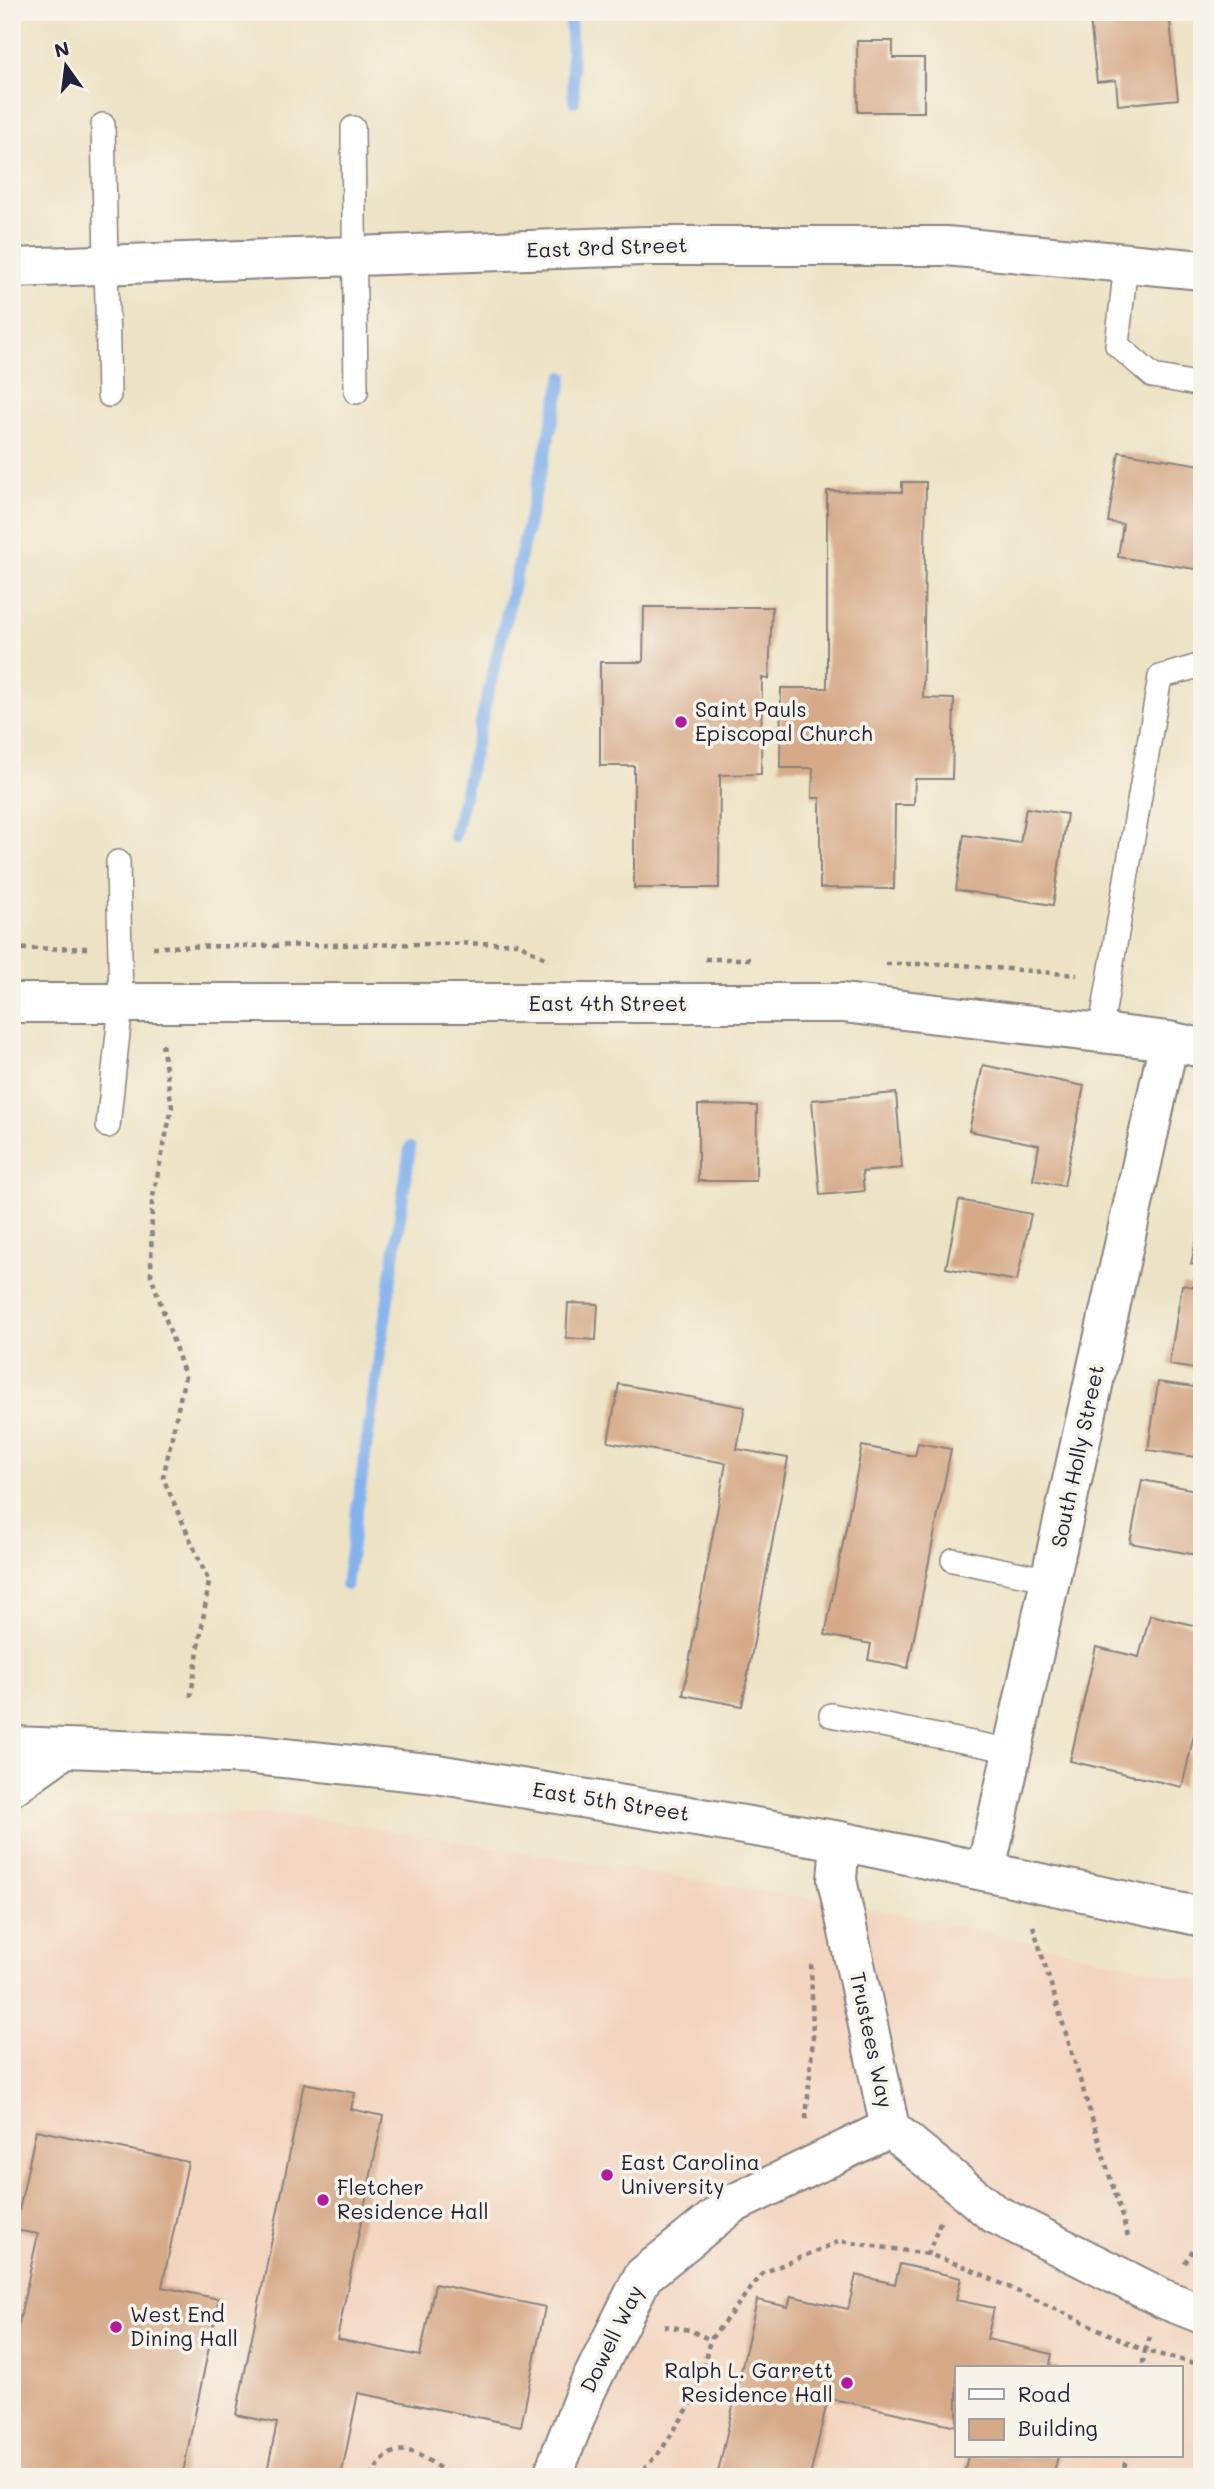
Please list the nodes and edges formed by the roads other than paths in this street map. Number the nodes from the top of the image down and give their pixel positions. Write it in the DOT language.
graph roads {
  1 [pos="103,125"];
  2 [pos="353,128"];
  3 [pos="356,257"];
  4 [pos="1126,264"];
  5 [pos="108,266"];
  6 [pos="12,268"];
  7 [pos="1202,270"];
  8 [pos="1202,385"];
  9 [pos="356,392"];
  10 [pos="109,395"];
  11 [pos="1202,665"];
  12 [pos="118,862"];
  13 [pos="12,1003"];
  14 [pos="119,1022"];
  15 [pos="1100,1034"];
  16 [pos="1185,1045"];
  17 [pos="108,1126"];
  18 [pos="953,1560"];
  19 [pos="1051,1580"];
  20 [pos="831,1715"];
  21 [pos="12,1746"];
  22 [pos="65,1748"];
  23 [pos="1013,1751"];
  24 [pos="12,1786"];
  25 [pos="840,1840"];
  26 [pos="986,1870"];
  27 [pos="1202,1917"];
  28 [pos="890,2128"];
  29 [pos="1202,2314"];
  30 [pos="552,2477"];
  1 -- 5 [label="lane"];
  2 -- 3 [label="lane"];
  3 -- 4 [label="street, East 3rd Street"];
  3 -- 5 [label="street, East 3rd Street"];
  3 -- 9 [label="lane"];
  4 -- 7 [label="street, East 3rd Street"];
  4 -- 8 [label="lane"];
  5 -- 6 [label="street, East 3rd Street"];
  5 -- 10 [label="lane"];
  11 -- 15 [label="lane"];
  12 -- 14 [label="lane"];
  13 -- 14 [label="street, East 4th Street"];
  14 -- 15 [label="street, East 4th Street"];
  14 -- 17 [label="lane"];
  15 -- 16 [label="street, East 4th Street"];
  16 -- 19 [label="street, South Holly Street"];
  18 -- 19 [label="lane"];
  19 -- 23 [label="street, South Holly Street"];
  20 -- 23 [label="lane"];
  21 -- 22 [label="street, East 5th Street"];
  22 -- 24 [label="street"];
  22 -- 25 [label="street, East 5th Street"];
  23 -- 26 [label="street, South Holly Street"];
  25 -- 26 [label="street, East 5th Street"];
  25 -- 28 [label="street, Trustees Way"];
  26 -- 27 [label="street, East 5th Street"];
  28 -- 29 [label="street, Trustees Way"];
  28 -- 30 [label="street, Dowell Way"];
}
